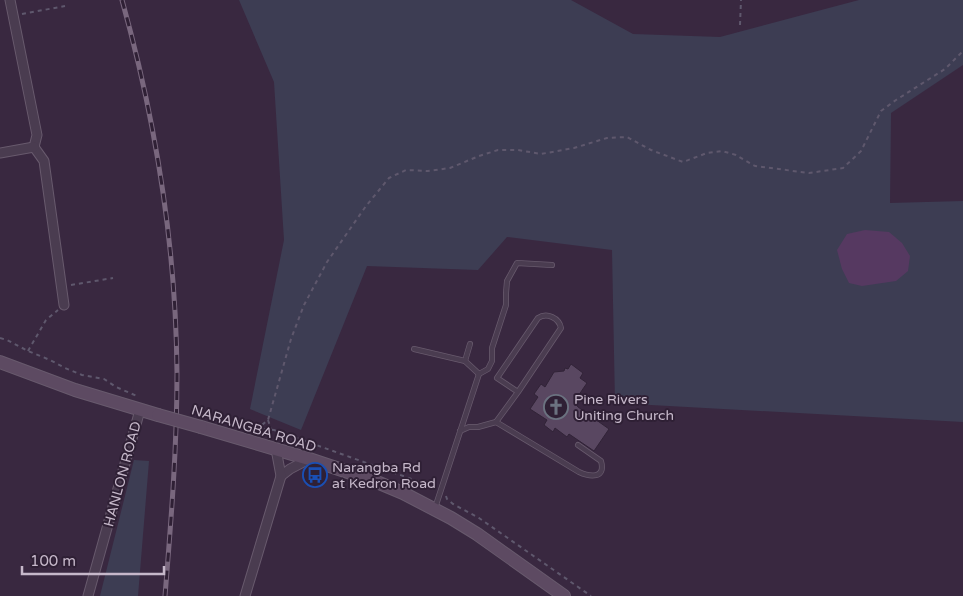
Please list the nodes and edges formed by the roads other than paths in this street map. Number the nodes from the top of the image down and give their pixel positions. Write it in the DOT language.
graph roads {
  1 [pos="10,0"];
  2 [pos="34,147"];
  3 [pos="0,153"];
  4 [pos="552,265"];
  5 [pos="64,305"];
  6 [pos="470,344"];
  7 [pos="414,349"];
  8 [pos="465,361"];
  9 [pos="0,362"];
  10 [pos="479,374"];
  11 [pos="518,392"];
  12 [pos="140,404"];
  13 [pos="496,422"];
  14 [pos="460,431"];
  15 [pos="578,445"];
  16 [pos="276,449"];
  17 [pos="309,459"];
  18 [pos="280,476"];
  19 [pos="434,510"];
  20 [pos="88,596"];
  21 [pos="245,596"];
  22 [pos="564,596"];
  1 -- 2 [label="street"];
  2 -- 3 [label="street"];
  2 -- 5 [label="street"];
  4 -- 10 [label="lane"];
  6 -- 8 [label="lane"];
  7 -- 8 [label="lane"];
  8 -- 10 [label="lane"];
  9 -- 12 [label="main road, NARANGBA ROAD"];
  10 -- 14 [label="lane"];
  11 -- 11 [label="lane"];
  11 -- 13 [label="lane"];
  12 -- 16 [label="main road, NARANGBA ROAD, bridge"];
  12 -- 20 [label="street, HANLON ROAD"];
  13 -- 14 [label="lane"];
  13 -- 15 [label="lane"];
  14 -- 19 [label="lane"];
  16 -- 17 [label="main road, NARANGBA ROAD"];
  16 -- 18 [label="street"];
  17 -- 18 [label="street"];
  17 -- 19 [label="main road, NARANGBA ROAD"];
  18 -- 21 [label="street"];
  19 -- 22 [label="main road, NARANGBA ROAD"];
}
